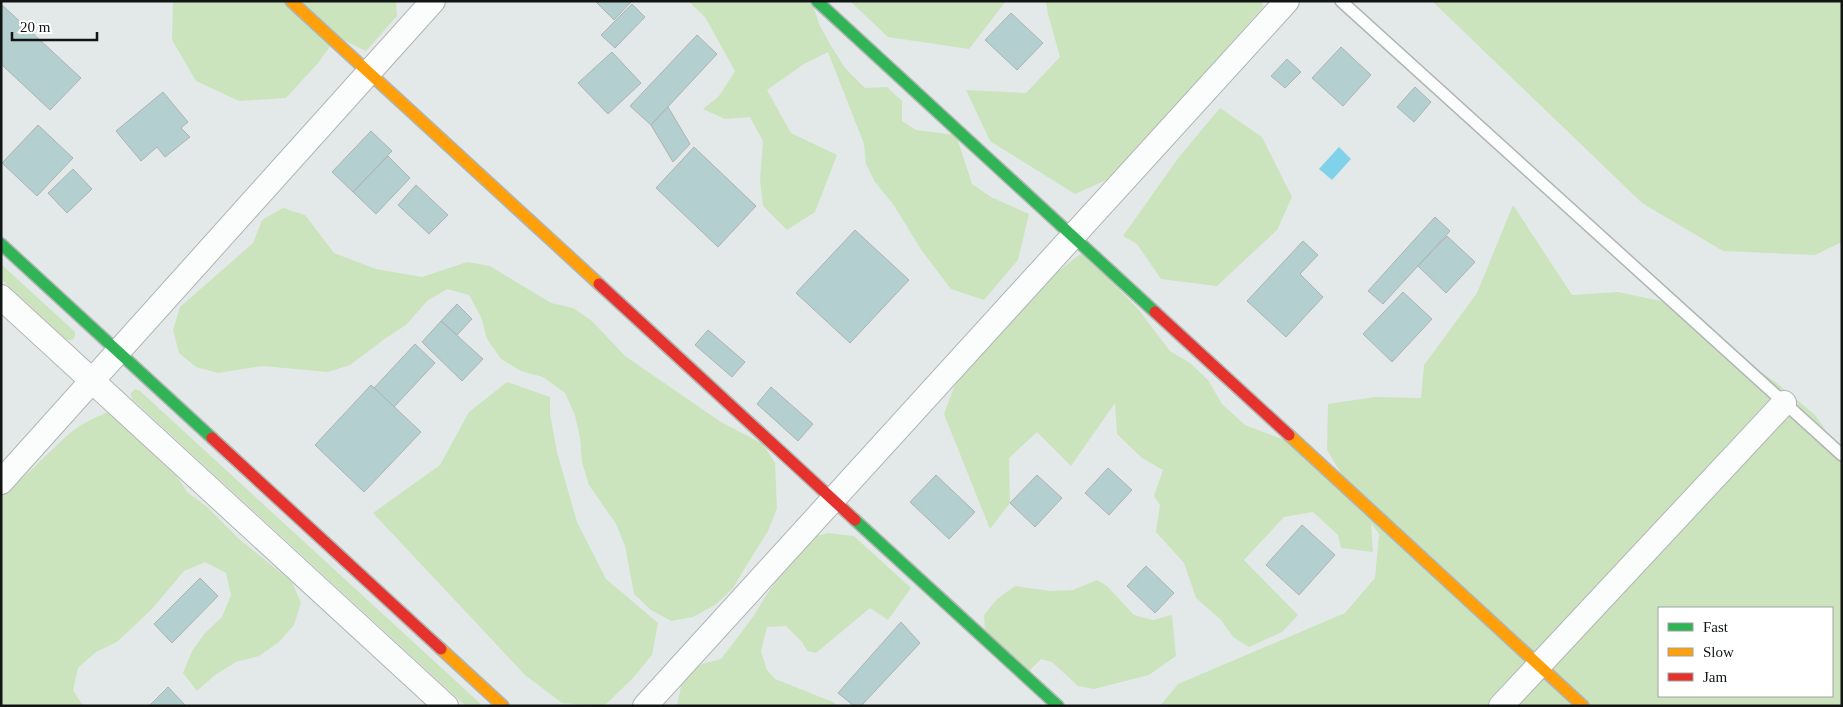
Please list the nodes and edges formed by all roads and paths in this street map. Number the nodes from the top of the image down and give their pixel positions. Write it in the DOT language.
graph roads {
  1 [pos="291,1"];
  2 [pos="433,1"];
  3 [pos="817,1"];
  4 [pos="1287,1"];
  5 [pos="1341,1"];
  6 [pos="368,73"];
  7 [pos="1073,236"];
  8 [pos="1,244"];
  9 [pos="1,297"];
  10 [pos="118,352"];
  11 [pos="92,381"];
  12 [pos="1784,402"];
  13 [pos="1842,455"];
  14 [pos="1,482"];
  15 [pos="833,500"];
  16 [pos="1539,665"];
  17 [pos="446,706"];
  18 [pos="503,706"];
  19 [pos="645,706"];
  20 [pos="1058,706"];
  21 [pos="1501,706"];
  22 [pos="1583,706"];
  1 -- 6 [label="street"];
  2 -- 6 [label="street"];
  3 -- 7 [label="street"];
  4 -- 7 [label="street"];
  5 -- 12 [label="lane"];
  6 -- 10 [label="street"];
  6 -- 15 [label="street"];
  7 -- 15 [label="street"];
  7 -- 16 [label="street"];
  8 -- 10 [label="street"];
  9 -- 11 [label="street"];
  10 -- 11 [label="street"];
  10 -- 18 [label="street"];
  11 -- 14 [label="street"];
  11 -- 17 [label="street"];
  12 -- 13 [label="lane"];
  12 -- 16 [label="street"];
  15 -- 19 [label="street"];
  15 -- 20 [label="street"];
  16 -- 21 [label="street"];
  16 -- 22 [label="street"];
}
